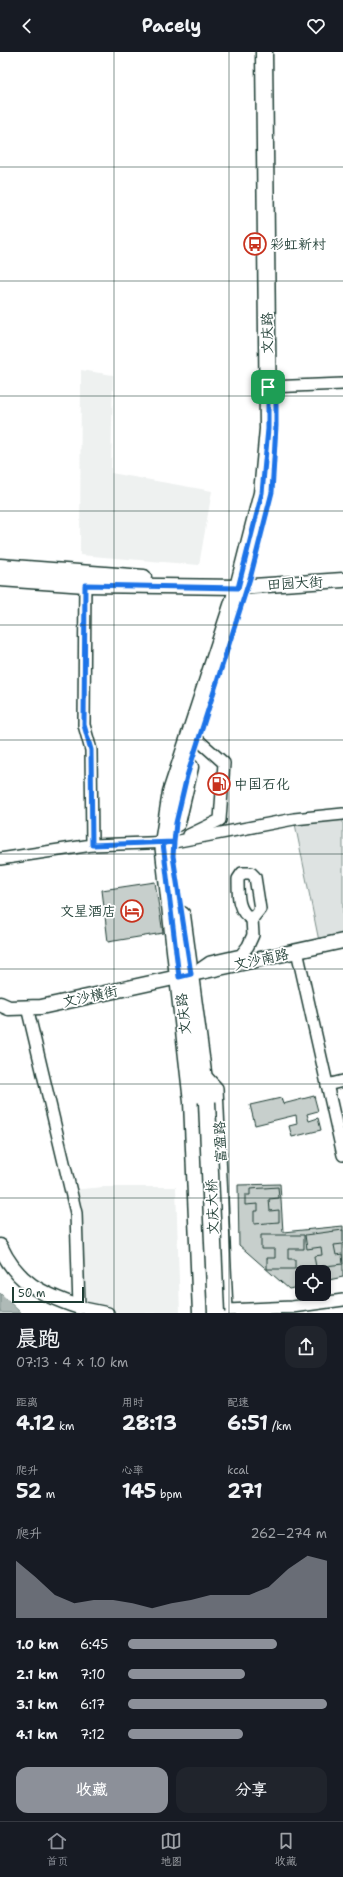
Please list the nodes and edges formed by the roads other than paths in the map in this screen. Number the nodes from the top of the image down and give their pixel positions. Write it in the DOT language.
graph roads {
  1 [pos="264,52"];
  2 [pos="275,52"];
  3 [pos="343,384"];
  4 [pos="272,387"];
  5 [pos="0,566"];
  6 [pos="85,578"];
  7 [pos="0,579"];
  8 [pos="343,580"];
  9 [pos="242,584"];
  10 [pos="198,740"];
  11 [pos="343,814"];
  12 [pos="169,842"];
  13 [pos="92,845"];
  14 [pos="0,859"];
  15 [pos="252,919"];
  16 [pos="343,941"];
  17 [pos="297,951"];
  18 [pos="185,976"];
  19 [pos="0,1004"];
  20 [pos="27,1007"];
  21 [pos="204,1074"];
  22 [pos="343,1081"];
  23 [pos="327,1085"];
  24 [pos="200,1102"];
  25 [pos="343,1155"];
  26 [pos="0,1246"];
  27 [pos="343,1300"];
  28 [pos="79,1307"];
  29 [pos="222,1312"];
  30 [pos="108,1313"];
  31 [pos="201,1313"];
  32 [pos="205,1313"];
  1 -- 4 [label="main road, 文庆路"];
  2 -- 4 [label="main road, 文庆路"];
  3 -- 4 [label="street"];
  4 -- 9 [label="main road, 文庆路"];
  5 -- 6 [label="street, 田园大街"];
  6 -- 7 [label="street, 田园大街"];
  6 -- 9 [label="street, 田园大街"];
  6 -- 13 [label="street"];
  8 -- 9 [label="street, 田园大街"];
  9 -- 10 [label="main road, 文庆路"];
  9 -- 12 [label="main road, 文庆路"];
  10 -- 12 [label="main road, 文庆路"];
  10 -- 12 [label="street"];
  11 -- 12 [label="street"];
  12 -- 13 [label="street"];
  12 -- 18 [label="main road, 文庆路"];
  13 -- 14 [label="street"];
  15 -- 18 [label="street"];
  16 -- 17 [label="street, 文沙南路"];
  17 -- 18 [label="street, 文沙南路"];
  17 -- 23 [label="street"];
  18 -- 20 [label="street, 文沙横街"];
  18 -- 21 [label="main road, 文庆路"];
  18 -- 24 [label="main road, 文庆路"];
  19 -- 20 [label="street, 文沙横街"];
  20 -- 28 [label="street"];
  21 -- 24 [label="main road, 文庆路"];
  21 -- 29 [label="street, 富盈路"];
  22 -- 23 [label="street"];
  23 -- 25 [label="street"];
  24 -- 29 [label="main road, 文庆大桥, bridge"];
  24 -- 31 [label="main road, 文庆大桥"];
  26 -- 28 [label="street"];
  27 -- 29 [label="street"];
  28 -- 30 [label="street"];
  29 -- 32 [label="street"];
}
